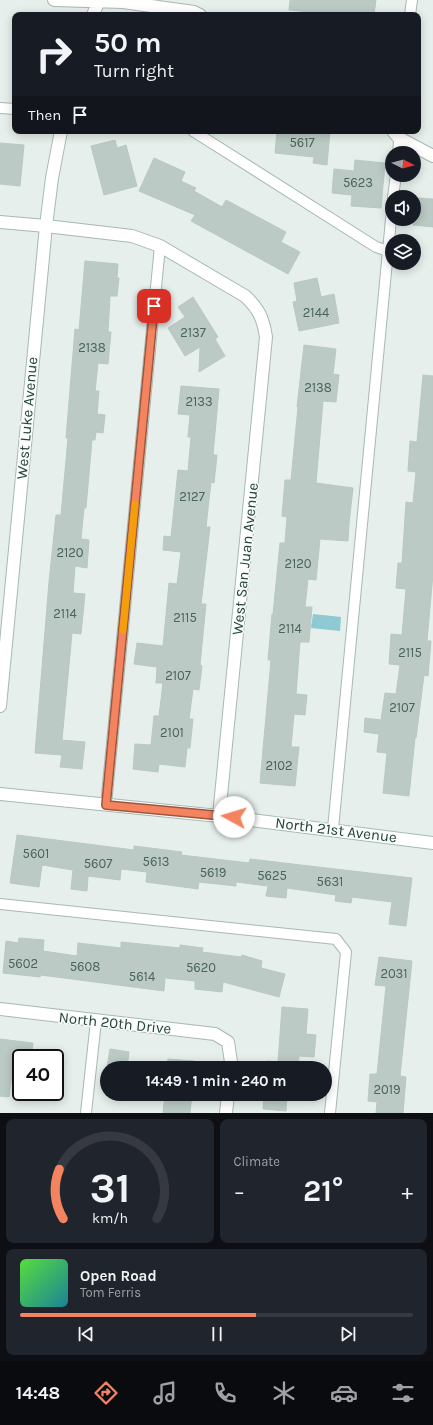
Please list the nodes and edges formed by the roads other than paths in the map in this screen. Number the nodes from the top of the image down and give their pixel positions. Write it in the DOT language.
graph roads {
  1 [pos="54,0"];
  2 [pos="99,0"];
  3 [pos="412,0"];
  4 [pos="94,12"];
  5 [pos="194,12"];
  6 [pos="410,12"];
  7 [pos="0,108"];
  8 [pos="12,110"];
  9 [pos="60,134"];
  10 [pos="198,134"];
  11 [pos="398,134"];
  12 [pos="400,134"];
  13 [pos="398,146"];
  14 [pos="433,156"];
  15 [pos="0,222"];
  16 [pos="46,226"];
  17 [pos="160,246"];
  18 [pos="385,250"];
  19 [pos="386,270"];
  20 [pos="0,706"];
  21 [pos="0,794"];
  22 [pos="106,805"];
  23 [pos="219,816"];
  24 [pos="333,829"];
  25 [pos="433,842"];
  26 [pos="0,904"];
  27 [pos="0,1009"];
  28 [pos="96,1021"];
  29 [pos="231,1061"];
  30 [pos="227,1101"];
  31 [pos="86,1113"];
  32 [pos="226,1113"];
  33 [pos="330,1113"];
  1 -- 2 [label="street"];
  2 -- 4 [label="street"];
  2 -- 5 [label="street"];
  3 -- 6 [label="lane"];
  7 -- 8 [label="lane"];
  9 -- 16 [label="street, West Luke Avenue"];
  10 -- 18 [label="lane"];
  11 -- 13 [label="lane"];
  12 -- 14 [label="street"];
  15 -- 16 [label="street"];
  16 -- 17 [label="street"];
  16 -- 20 [label="street, West Luke Avenue"];
  17 -- 22 [label="lane"];
  17 -- 23 [label="street, West San Juan Avenue"];
  19 -- 24 [label="lane"];
  21 -- 22 [label="street, North 21st Avenue"];
  22 -- 23 [label="street, North 21st Avenue"];
  23 -- 24 [label="street, North 21st Avenue"];
  24 -- 25 [label="street, North 21st Avenue"];
  26 -- 33 [label="lane"];
  27 -- 28 [label="street, North 20th Drive"];
  28 -- 29 [label="street, North 20th Drive"];
  28 -- 31 [label="lane"];
  30 -- 32 [label="street"];
}
